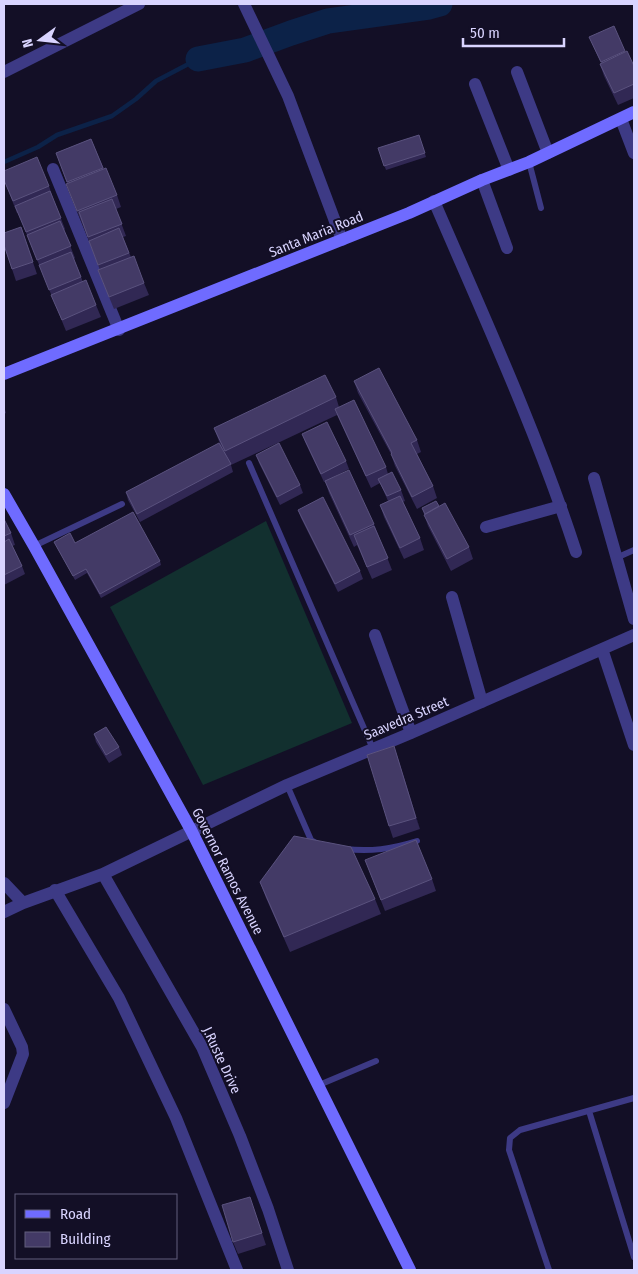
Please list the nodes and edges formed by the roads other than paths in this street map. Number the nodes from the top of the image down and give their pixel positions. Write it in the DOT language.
graph roads {
  1 [pos="138,4"];
  2 [pos="244,4"];
  3 [pos="4,72"];
  4 [pos="517,72"];
  5 [pos="475,84"];
  6 [pos="634,112"];
  7 [pos="621,119"];
  8 [pos="548,153"];
  9 [pos="634,153"];
  10 [pos="529,162"];
  11 [pos="53,169"];
  12 [pos="510,170"];
  13 [pos="482,180"];
  14 [pos="434,201"];
  15 [pos="541,208"];
  16 [pos="342,240"];
  17 [pos="507,248"];
  18 [pos="119,330"];
  19 [pos="4,374"];
  20 [pos="249,463"];
  21 [pos="594,478"];
  22 [pos="4,494"];
  23 [pos="122,504"];
  24 [pos="561,506"];
  25 [pos="7,508"];
  26 [pos="486,527"];
  27 [pos="34,546"];
  28 [pos="634,550"];
  29 [pos="576,552"];
  30 [pos="616,558"];
  31 [pos="452,597"];
  32 [pos="634,619"];
  33 [pos="375,635"];
  34 [pos="634,635"];
  35 [pos="602,649"];
  36 [pos="482,702"];
  37 [pos="410,733"];
  38 [pos="634,745"];
  39 [pos="373,749"];
  40 [pos="286,784"];
  41 [pos="191,830"];
  42 [pos="417,841"];
  43 [pos="324,847"];
  44 [pos="341,848"];
  45 [pos="103,874"];
  46 [pos="4,883"];
  47 [pos="55,890"];
  48 [pos="22,902"];
  49 [pos="4,912"];
  50 [pos="4,1010"];
  51 [pos="376,1061"];
  52 [pos="319,1085"];
  53 [pos="634,1098"];
  54 [pos="4,1103"];
  55 [pos="589,1111"];
  56 [pos="634,1257"];
  57 [pos="237,1270"];
  58 [pos="288,1270"];
  59 [pos="410,1270"];
  60 [pos="548,1270"];
  1 -- 3 [label="street"];
  2 -- 16 [label="street"];
  4 -- 8 [label="street"];
  5 -- 12 [label="street"];
  6 -- 7 [label="main road, Santa Maria Road"];
  7 -- 8 [label="main road, Santa Maria Road"];
  7 -- 9 [label="street"];
  8 -- 10 [label="main road, Santa Maria Road"];
  10 -- 12 [label="main road, Santa Maria Road"];
  10 -- 15 [label="lane"];
  11 -- 18 [label="street"];
  12 -- 13 [label="main road, Santa Maria Road"];
  13 -- 14 [label="main road, Santa Maria Road"];
  13 -- 17 [label="street"];
  14 -- 16 [label="main road, Santa Maria Road"];
  14 -- 24 [label="street"];
  16 -- 18 [label="main road, Santa Maria Road"];
  18 -- 19 [label="main road, Santa Maria Road"];
  20 -- 39 [label="lane"];
  21 -- 30 [label="street"];
  22 -- 25 [label="main road, Governor Ramos Avenue"];
  23 -- 27 [label="lane"];
  24 -- 26 [label="street"];
  24 -- 29 [label="street"];
  25 -- 27 [label="main road, Governor Ramos Avenue"];
  27 -- 41 [label="main road, Governor Ramos Avenue"];
  28 -- 30 [label="lane"];
  30 -- 32 [label="street"];
  31 -- 36 [label="street"];
  33 -- 37 [label="street"];
  34 -- 35 [label="street, Saavedra Street"];
  35 -- 36 [label="street, Saavedra Street"];
  35 -- 38 [label="street"];
  36 -- 37 [label="street, Saavedra Street"];
  37 -- 39 [label="street, Saavedra Street"];
  39 -- 40 [label="street, Saavedra Street"];
  40 -- 41 [label="street, Saavedra Street"];
  40 -- 43 [label="lane"];
  41 -- 45 [label="street, Saavedra Street"];
  41 -- 52 [label="main road, Governor Ramos Avenue"];
  42 -- 44 [label="lane"];
  45 -- 47 [label="street, Saavedra Street"];
  45 -- 58 [label="street, J.Ruste Drive"];
  46 -- 48 [label="street"];
  47 -- 48 [label="street, Saavedra Street"];
  47 -- 57 [label="street"];
  48 -- 49 [label="street, Saavedra Street"];
  50 -- 54 [label="street"];
  51 -- 52 [label="lane"];
  52 -- 59 [label="main road, Governor Ramos Avenue"];
  53 -- 55 [label="lane"];
  55 -- 56 [label="lane"];
  55 -- 60 [label="lane"];
}
